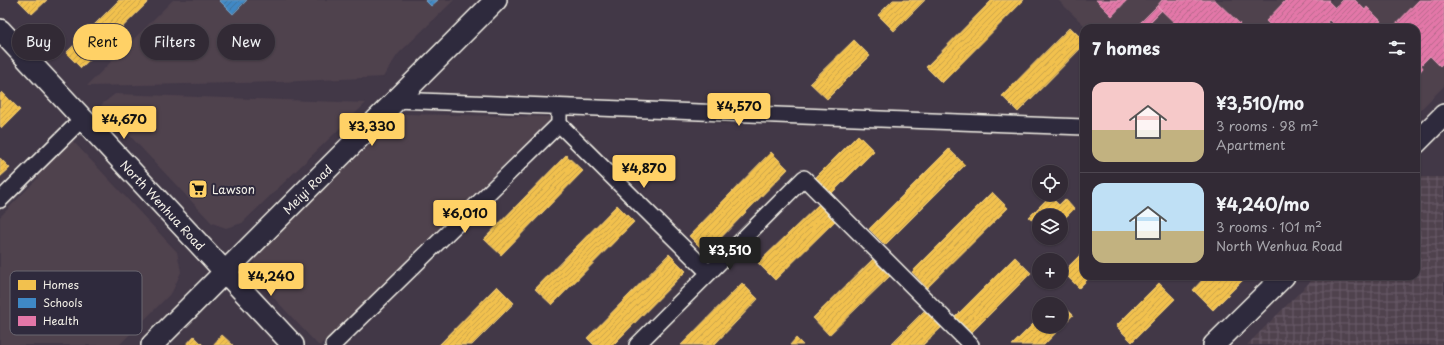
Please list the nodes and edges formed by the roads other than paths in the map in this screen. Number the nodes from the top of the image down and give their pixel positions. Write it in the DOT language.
graph roads {
  1 [pos="496,0"];
  2 [pos="0,30"];
  3 [pos="395,100"];
  4 [pos="559,106"];
  5 [pos="1444,115"];
  6 [pos="82,119"];
  7 [pos="559,124"];
  8 [pos="1080,127"];
  9 [pos="1420,139"];
  10 [pos="0,200"];
  11 [pos="225,272"];
  12 [pos="709,273"];
  13 [pos="1280,280"];
  14 [pos="152,345"];
  15 [pos="293,345"];
  16 [pos="333,345"];
  17 [pos="637,345"];
  18 [pos="971,345"];
  19 [pos="1214,345"];
  1 -- 3 [label="street, Meiyi Road"];
  2 -- 6 [label="street, North Wenhua Road"];
  3 -- 4 [label="street"];
  3 -- 11 [label="street, Meiyi Road"];
  4 -- 7 [label="street"];
  4 -- 8 [label="street"];
  5 -- 9 [label="street"];
  6 -- 10 [label="street"];
  6 -- 11 [label="street, North Wenhua Road"];
  7 -- 12 [label="street"];
  7 -- 16 [label="street"];
  11 -- 14 [label="street, Meiyi Road"];
  11 -- 15 [label="street, North Wenhua Road"];
  12 -- 17 [label="street"];
  12 -- 18 [label="street"];
  13 -- 19 [label="street"];
}
